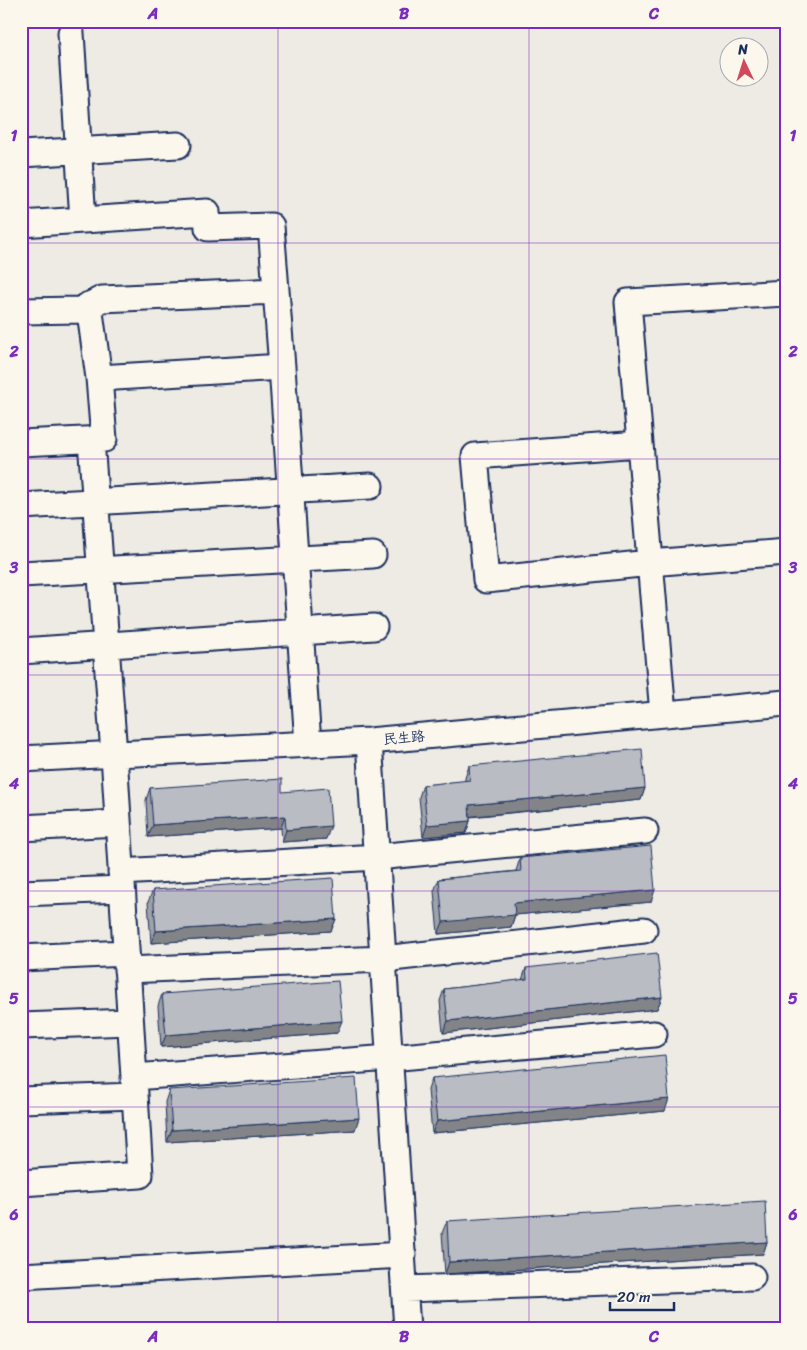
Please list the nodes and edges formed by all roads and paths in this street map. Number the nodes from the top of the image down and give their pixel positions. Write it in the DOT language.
graph roads {
  1 [pos="71,33"];
  2 [pos="178,144"];
  3 [pos="79,150"];
  4 [pos="21,154"];
  5 [pos="83,220"];
  6 [pos="21,224"];
  7 [pos="276,291"];
  8 [pos="786,293"];
  9 [pos="89,305"];
  10 [pos="21,311"];
  11 [pos="282,367"];
  12 [pos="99,378"];
  13 [pos="91,440"];
  14 [pos="21,443"];
  15 [pos="640,444"];
  16 [pos="370,486"];
  17 [pos="291,491"];
  18 [pos="95,502"];
  19 [pos="21,506"];
  20 [pos="786,552"];
  21 [pos="373,555"];
  22 [pos="296,559"];
  23 [pos="650,563"];
  24 [pos="100,570"];
  25 [pos="21,574"];
  26 [pos="374,627"];
  27 [pos="300,633"];
  28 [pos="106,646"];
  29 [pos="21,651"];
  30 [pos="786,703"];
  31 [pos="662,714"];
  32 [pos="369,741"];
  33 [pos="308,744"];
  34 [pos="114,754"];
  35 [pos="21,759"];
  36 [pos="118,823"];
  37 [pos="21,828"];
  38 [pos="645,831"];
  39 [pos="377,857"];
  40 [pos="122,880"];
  41 [pos="21,893"];
  42 [pos="644,930"];
  43 [pos="21,958"];
  44 [pos="383,959"];
  45 [pos="127,962"];
  46 [pos="130,1022"];
  47 [pos="21,1026"];
  48 [pos="654,1034"];
  49 [pos="390,1058"];
  50 [pos="134,1086"];
  51 [pos="21,1100"];
  52 [pos="21,1183"];
  53 [pos="402,1255"];
  54 [pos="21,1276"];
  55 [pos="752,1277"];
  56 [pos="405,1289"];
  57 [pos="408,1329"];
  1 -- 3 [label="street"];
  2 -- 3 [label="street"];
  3 -- 4 [label="street"];
  3 -- 5 [label="street"];
  5 -- 6 [label="street"];
  5 -- 7 [label="street"];
  7 -- 9 [label="street"];
  7 -- 11 [label="street"];
  8 -- 15 [label="street"];
  9 -- 10 [label="street"];
  9 -- 12 [label="street"];
  11 -- 12 [label="street"];
  11 -- 17 [label="street"];
  12 -- 13 [label="street"];
  13 -- 14 [label="street"];
  13 -- 18 [label="street"];
  15 -- 23 [label="street"];
  15 -- 23 [label="street"];
  16 -- 17 [label="street"];
  17 -- 18 [label="street"];
  17 -- 22 [label="street"];
  18 -- 19 [label="street"];
  18 -- 24 [label="street"];
  20 -- 23 [label="street"];
  21 -- 22 [label="street"];
  22 -- 24 [label="street"];
  22 -- 27 [label="street"];
  23 -- 31 [label="street"];
  24 -- 25 [label="street"];
  24 -- 28 [label="street"];
  26 -- 27 [label="street"];
  27 -- 28 [label="street"];
  27 -- 33 [label="street"];
  28 -- 29 [label="street"];
  28 -- 34 [label="street"];
  30 -- 31 [label="street, 民生路"];
  31 -- 32 [label="street, 民生路"];
  32 -- 33 [label="street, 民生路"];
  32 -- 39 [label="street"];
  33 -- 34 [label="street, 民生路"];
  34 -- 35 [label="street, 民生路"];
  34 -- 36 [label="street"];
  36 -- 37 [label="street"];
  36 -- 40 [label="street"];
  38 -- 39 [label="street"];
  39 -- 40 [label="street"];
  39 -- 44 [label="street"];
  40 -- 41 [label="street"];
  40 -- 45 [label="street"];
  42 -- 44 [label="street"];
  43 -- 45 [label="street"];
  44 -- 45 [label="street"];
  44 -- 49 [label="street"];
  45 -- 46 [label="street"];
  46 -- 47 [label="street"];
  46 -- 50 [label="street"];
  48 -- 49 [label="street"];
  49 -- 50 [label="street"];
  49 -- 53 [label="street"];
  50 -- 51 [label="street"];
  50 -- 52 [label="street"];
  53 -- 54 [label="street"];
  53 -- 56 [label="street"];
  55 -- 56 [label="street"];
  56 -- 57 [label="street"];
}
